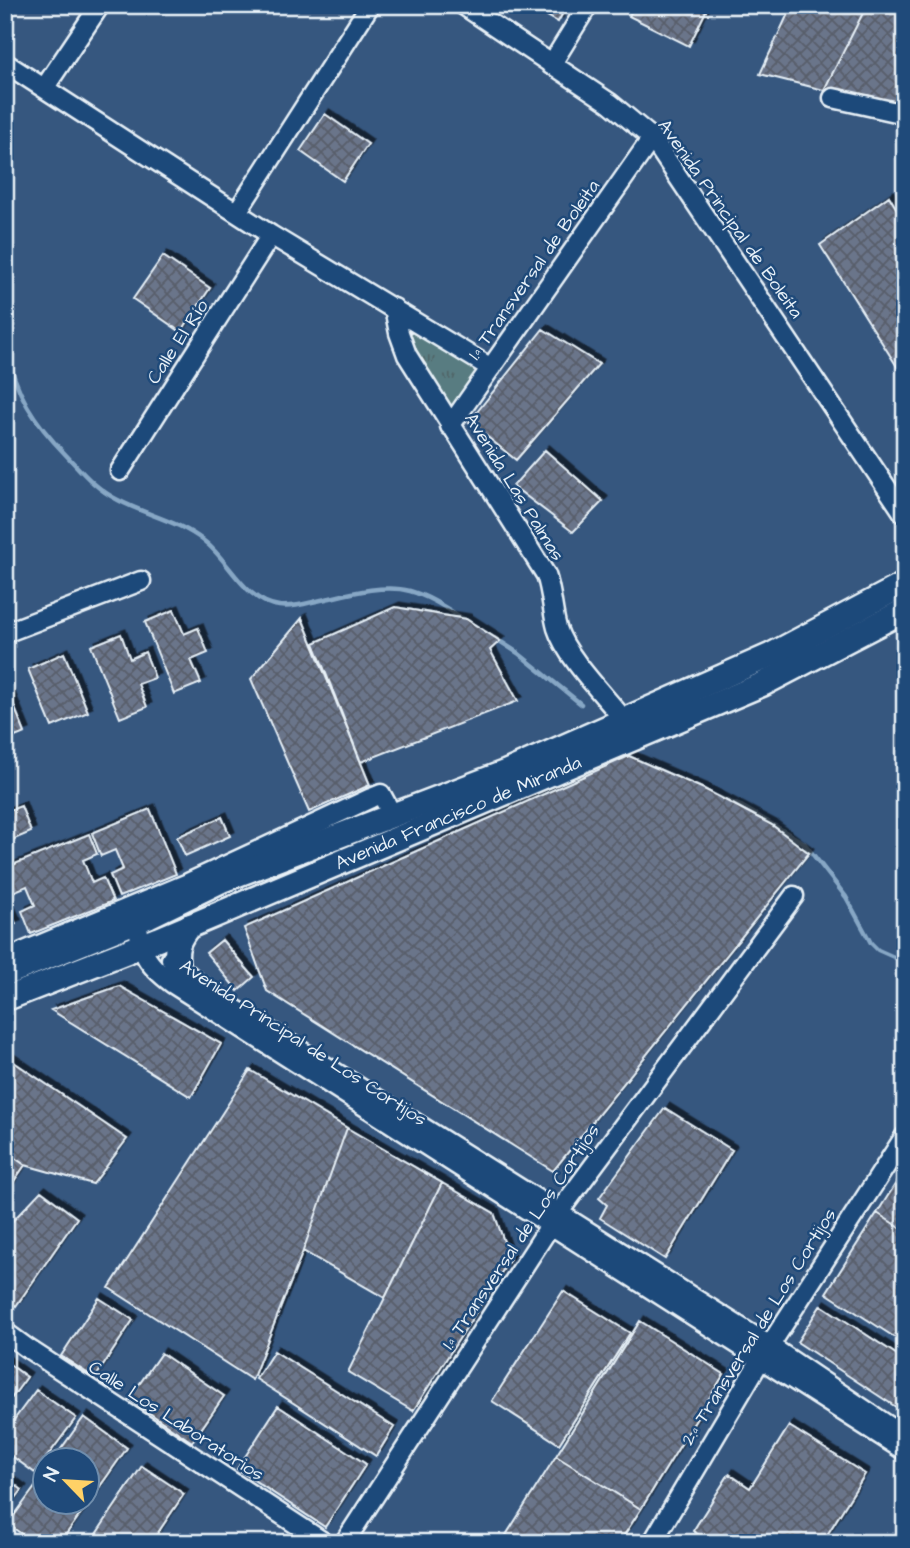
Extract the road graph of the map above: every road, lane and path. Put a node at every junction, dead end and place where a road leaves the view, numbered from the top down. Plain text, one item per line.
1 (100, 5) edge
2 (370, 5) edge
3 (463, 5) edge
4 (588, 5) edge
5 (5, 63) edge
6 (551, 65) junction
7 (45, 87) junction
8 (833, 98) dead end
9 (905, 114) edge
10 (652, 138) junction
11 (237, 212) junction
12 (271, 235) junction
13 (394, 308) junction
14 (491, 368) junction
15 (450, 426) junction
16 (120, 471) dead end
17 (905, 515) edge
18 (141, 581) dead end
19 (905, 584) edge
20 (905, 610) edge
21 (5, 633) edge
22 (624, 720) junction
23 (185, 892) junction
24 (794, 896) dead end
25 (98, 920) junction
26 (137, 920) junction
27 (189, 926) junction
28 (150, 943) junction
29 (11, 964) edge
30 (178, 967) junction
31 (5, 999) edge
32 (905, 1136) edge
33 (554, 1219) junction
34 (5, 1332) edge
35 (765, 1353) junction
36 (905, 1437) edge
37 (905, 1451) edge
38 (325, 1543) edge
39 (344, 1543) edge
40 (652, 1543) edge

1 - 7 street
2 - 11 street
3 - 6 street, Avenida Principal de Boleíta
4 - 6 street
5 - 7 street
6 - 10 street, Avenida Principal de Boleíta
7 - 11 street
8 - 9 street
10 - 14 street, 1.ª Transversal de Boleíta
10 - 17 street, Avenida Principal de Boleíta
11 - 12 street
12 - 13 street
12 - 16 street, Calle El Río
13 - 14 street
13 - 15 street, Avenida Las Palmas
14 - 15 street, 1.ª Transversal de Boleíta
15 - 22 street, Avenida Las Palmas
18 - 21 street
19 - 22 main road, Avenida Francisco de Miranda
20 - 27 main road, Avenida Francisco de Miranda
22 - 23 main road, Avenida Francisco de Miranda
23 - 25 street, Avenida Francisco de Miranda
23 - 26 main road, Avenida Francisco de Miranda
24 - 33 street, 1.ª Transversal de Los Cortijos
25 - 26 street
25 - 29 street, Avenida Francisco de Miranda
26 - 28 street, Avenida Principal de Los Cortijos
26 - 29 main road, Avenida Francisco de Miranda
27 - 28 main road, Avenida Francisco de Miranda
27 - 30 main road
28 - 30 street, Avenida Principal de Los Cortijos
28 - 31 main road, Avenida Francisco de Miranda
28 - 33 street, Avenida Principal de Los Cortijos
30 - 33 street, Avenida Principal de Los Cortijos
32 - 35 street, 2.ª Transversal de Los Cortijos
33 - 35 street, Avenida Principal de Los Cortijos
33 - 39 street, 1.ª Transversal de Los Cortijos
34 - 38 street, Calle Los Laboratorios
35 - 36 street, Avenida Principal de Los Cortijos
35 - 37 street, Avenida Principal de Los Cortijos
35 - 40 street, 2.ª Transversal de Los Cortijos

